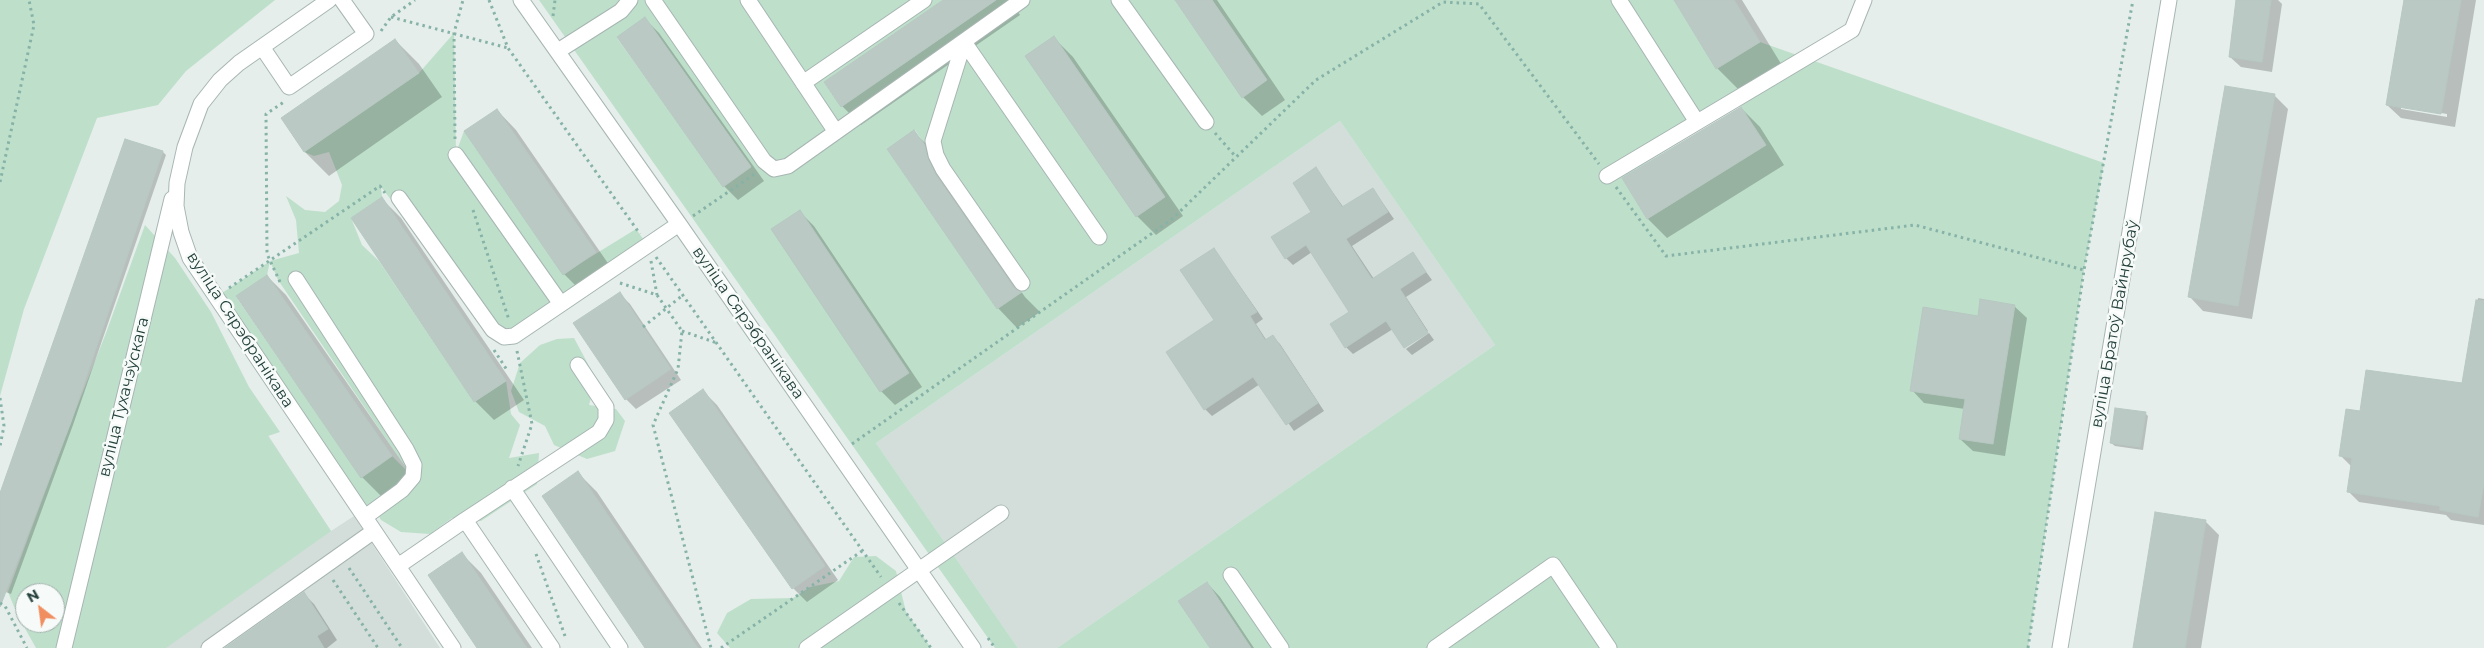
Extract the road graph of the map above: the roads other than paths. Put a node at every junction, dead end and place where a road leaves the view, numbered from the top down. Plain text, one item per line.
1 (329, 0) edge
2 (342, 0) edge
3 (521, 0) edge
4 (630, 0) edge
5 (653, 0) edge
6 (748, 0) edge
7 (924, 0) edge
8 (1022, 0) edge
9 (1119, 0) edge
10 (1619, 0) edge
11 (1864, 0) edge
12 (2169, 0) edge
13 (964, 42) junction
14 (262, 47) junction
15 (558, 52) junction
16 (803, 83) junction
17 (1206, 122) road end
18 (1697, 122) junction
19 (836, 132) junction
20 (185, 147) junction
21 (456, 155) road end
22 (1607, 176) road end
23 (393, 196) road end
24 (679, 224) junction
25 (1099, 237) dead end
26 (290, 283) road end
27 (1022, 283) dead end
28 (561, 304) junction
29 (578, 365) dead end
30 (512, 488) junction
31 (1001, 513) dead end
32 (365, 517) junction
33 (465, 520) junction
34 (374, 531) junction
35 (398, 566) junction
36 (920, 570) junction
37 (1231, 575) dead end
38 (64, 648) edge
39 (209, 648) edge
40 (453, 648) edge
41 (552, 648) edge
42 (620, 648) edge
43 (807, 648) edge
44 (973, 648) edge
45 (1281, 648) edge
46 (1435, 648) edge
47 (1609, 648) edge
48 (2060, 648) edge

1 - 14 street, вуліца Сярэбранікава
2 - 14 street
3 - 15 street, вуліца Сярэбранікава
4 - 15 street
5 - 19 street
6 - 16 street
7 - 16 street
8 - 13 street
9 - 17 street
10 - 18 street
11 - 18 street
12 - 48 street, вуліца Братоў Вайнрубаў
13 - 19 street
13 - 25 street
13 - 27 street
14 - 20 street, вуліца Сярэбранікава
15 - 24 street, вуліца Сярэбранікава
16 - 19 street
18 - 22 street
20 - 32 street, вуліца Сярэбранікава
20 - 38 street, вуліца Тухачэўскага
21 - 28 street
23 - 28 street
24 - 28 street
24 - 36 street, вуліца Сярэбранікава
26 - 32 street
29 - 30 street
30 - 33 street
30 - 42 street
31 - 36 street
32 - 34 street, вуліца Сярэбранікава
33 - 35 street
33 - 41 street
34 - 35 street, вуліца Сярэбранікава
34 - 39 street
35 - 40 street, вуліца Сярэбранікава
36 - 43 street
36 - 44 street, вуліца Сярэбранікава
37 - 45 street
46 - 47 street

